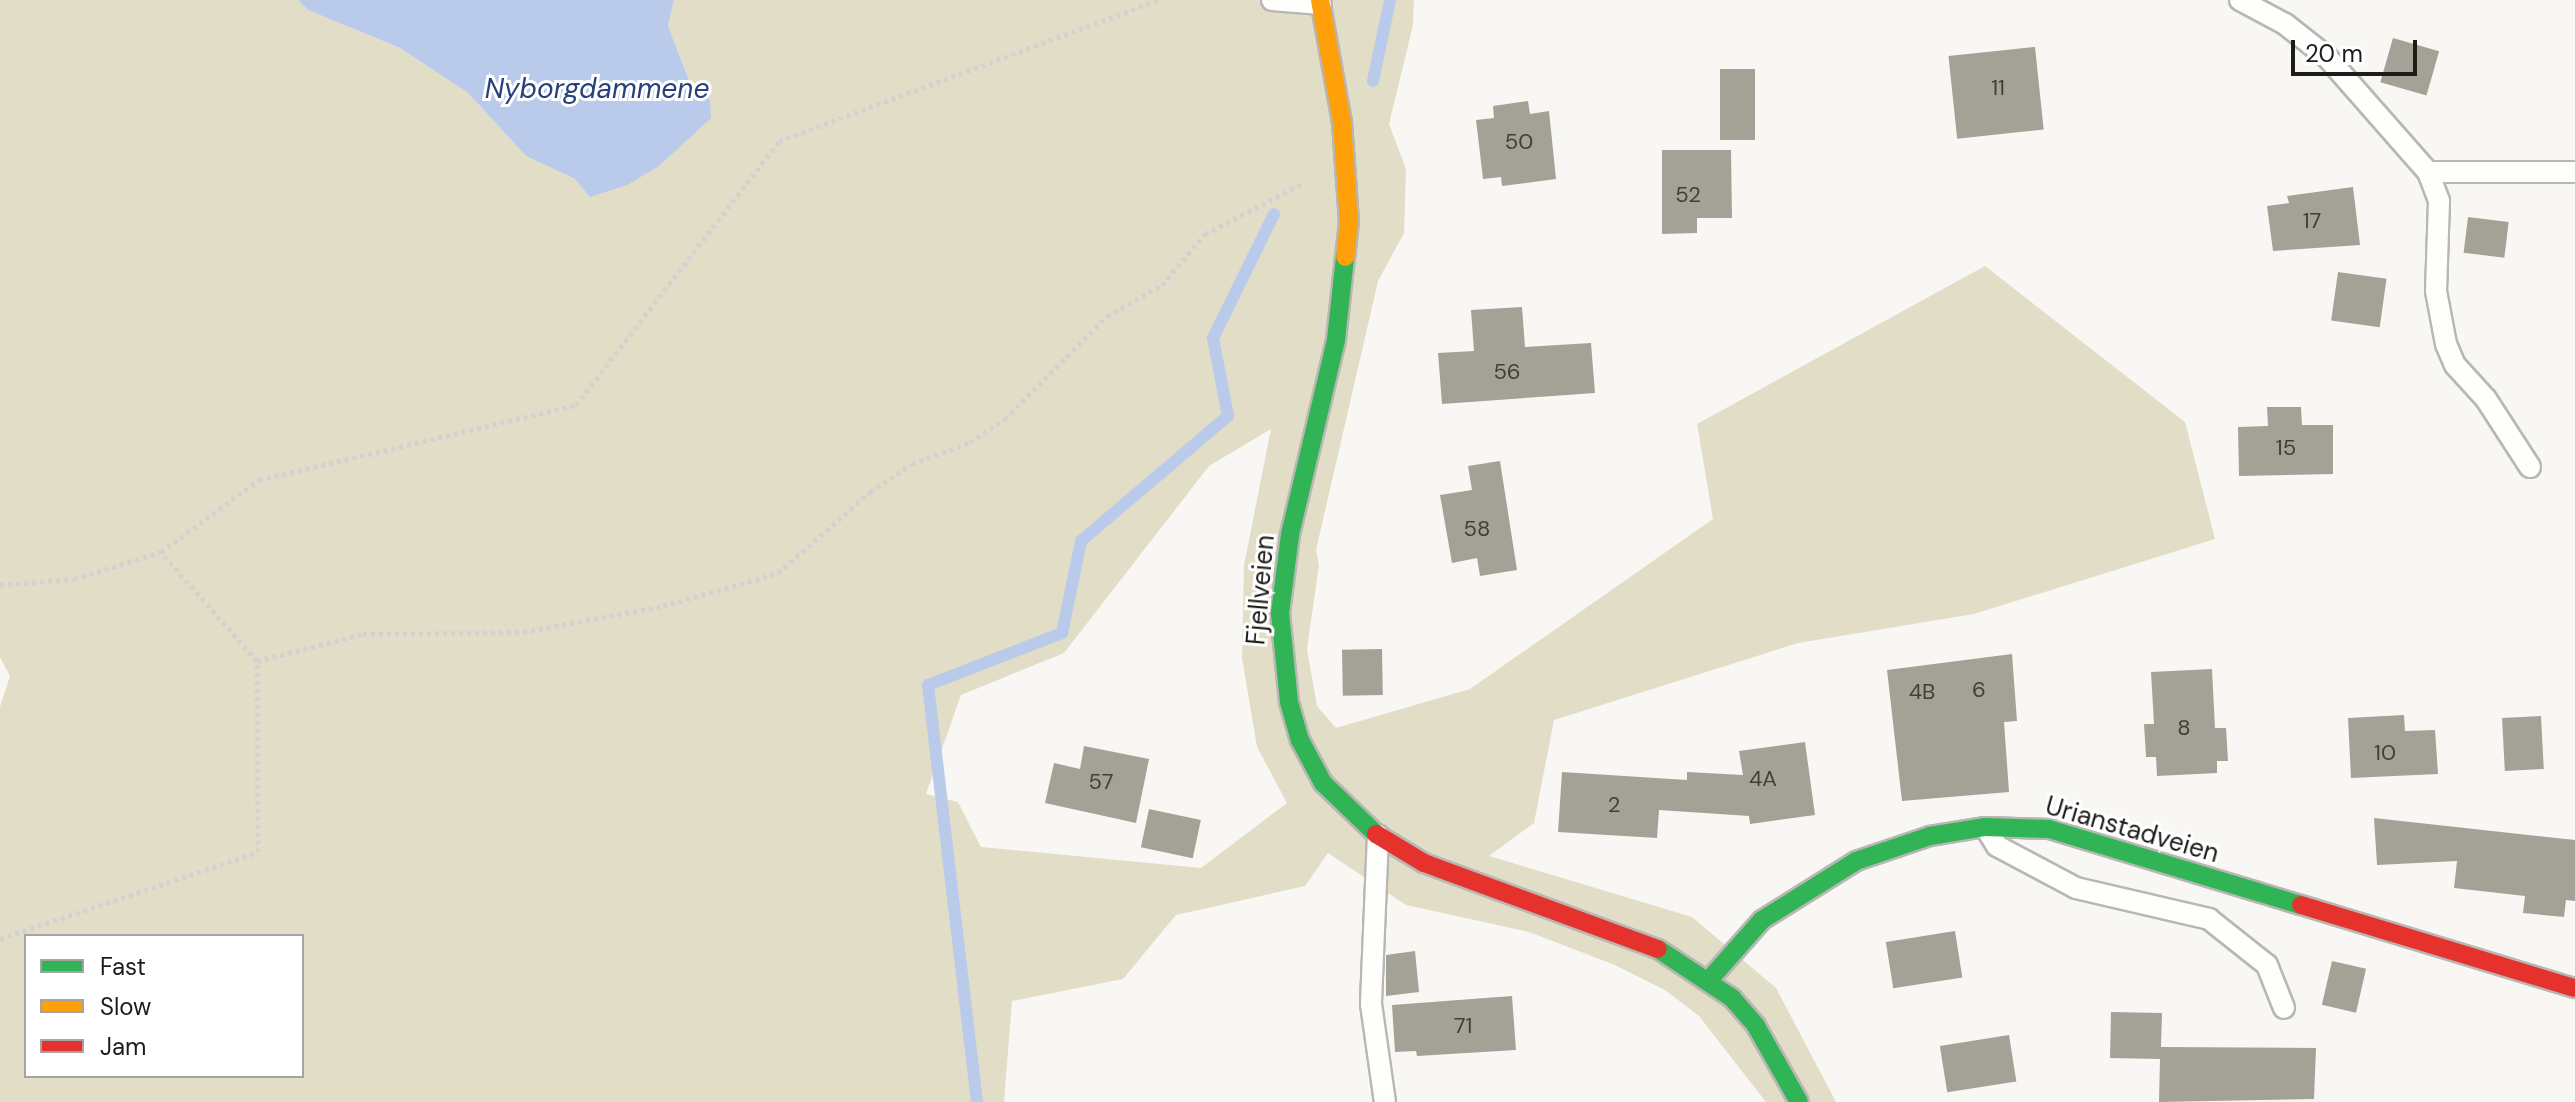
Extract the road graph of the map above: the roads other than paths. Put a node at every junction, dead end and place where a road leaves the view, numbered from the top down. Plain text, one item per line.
1 (1272, 0) edge
2 (2240, 0) edge
3 (1320, 2) edge
4 (2428, 172) junction
5 (2575, 172) edge
6 (2530, 467) dead end
7 (1985, 827) junction
8 (1378, 835) junction
9 (1709, 980) junction
10 (2575, 988) edge
11 (2284, 1008) dead end
12 (1385, 1102) edge
13 (1799, 1102) edge

1 - 3 lane
2 - 4 lane
3 - 8 main road, Fjellveien
4 - 5 lane
4 - 6 lane
7 - 9 main road, Urianstadveien
7 - 10 main road, Urianstadveien
7 - 11 lane
8 - 9 main road, Fjellveien
8 - 12 lane
9 - 13 main road, Fjellveien

